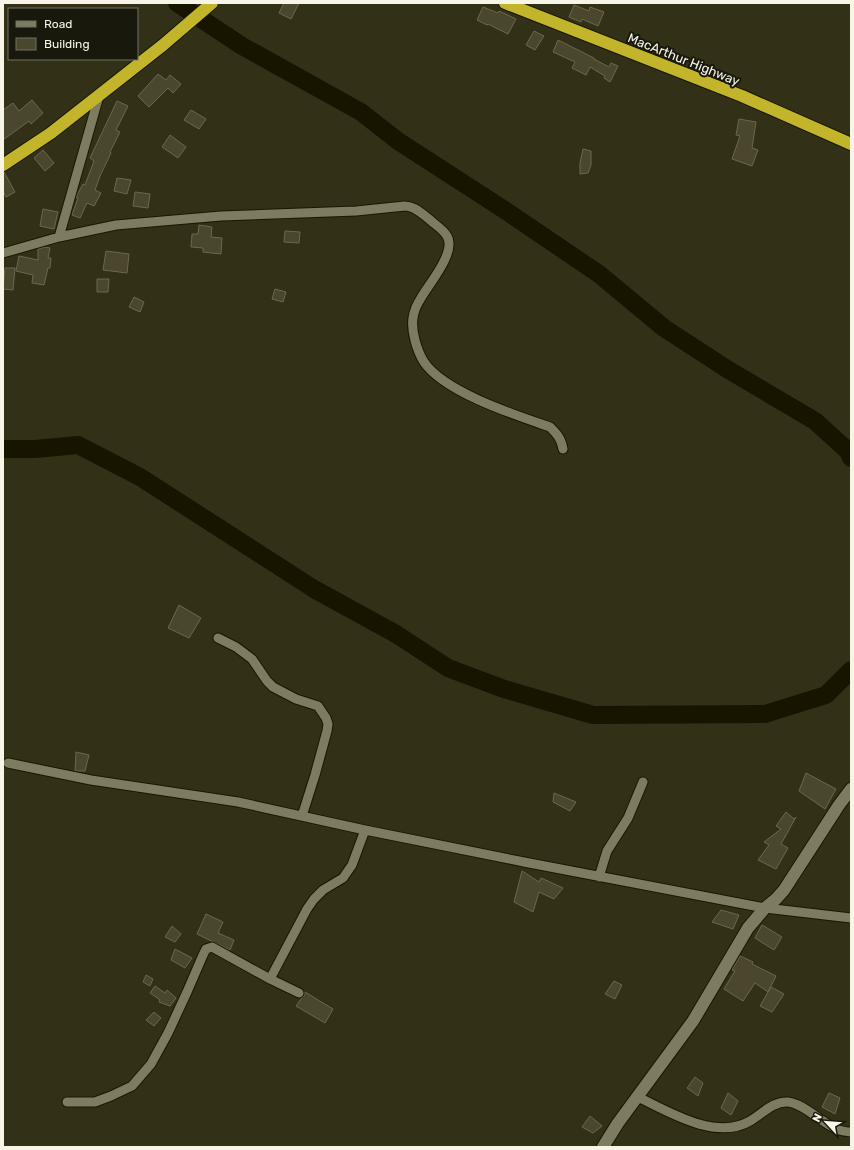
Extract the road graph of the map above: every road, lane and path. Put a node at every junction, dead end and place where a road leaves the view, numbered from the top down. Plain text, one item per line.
1 (212, 3) edge
2 (505, 3) edge
3 (99, 96) junction
4 (851, 144) edge
5 (3, 165) edge
6 (59, 237) junction
7 (3, 254) edge
8 (563, 448) dead end
9 (218, 638) dead end
10 (8, 763) dead end
11 (643, 782) dead end
12 (851, 789) edge
13 (302, 816) junction
14 (365, 830) junction
15 (599, 877) junction
16 (765, 908) junction
17 (851, 918) edge
18 (270, 979) junction
19 (299, 993) dead end
20 (638, 1097) junction
21 (67, 1102) dead end
22 (851, 1132) edge
23 (603, 1147) edge

1 - 3 highway
2 - 4 highway, MacArthur Highway
3 - 5 highway
3 - 6 street
6 - 7 street
6 - 8 street
9 - 13 street
10 - 13 street
11 - 15 street
12 - 16 street
13 - 14 street
14 - 15 street
14 - 18 street
15 - 16 street
16 - 17 street
16 - 20 street
18 - 19 street
18 - 21 street
20 - 22 street
20 - 23 street

